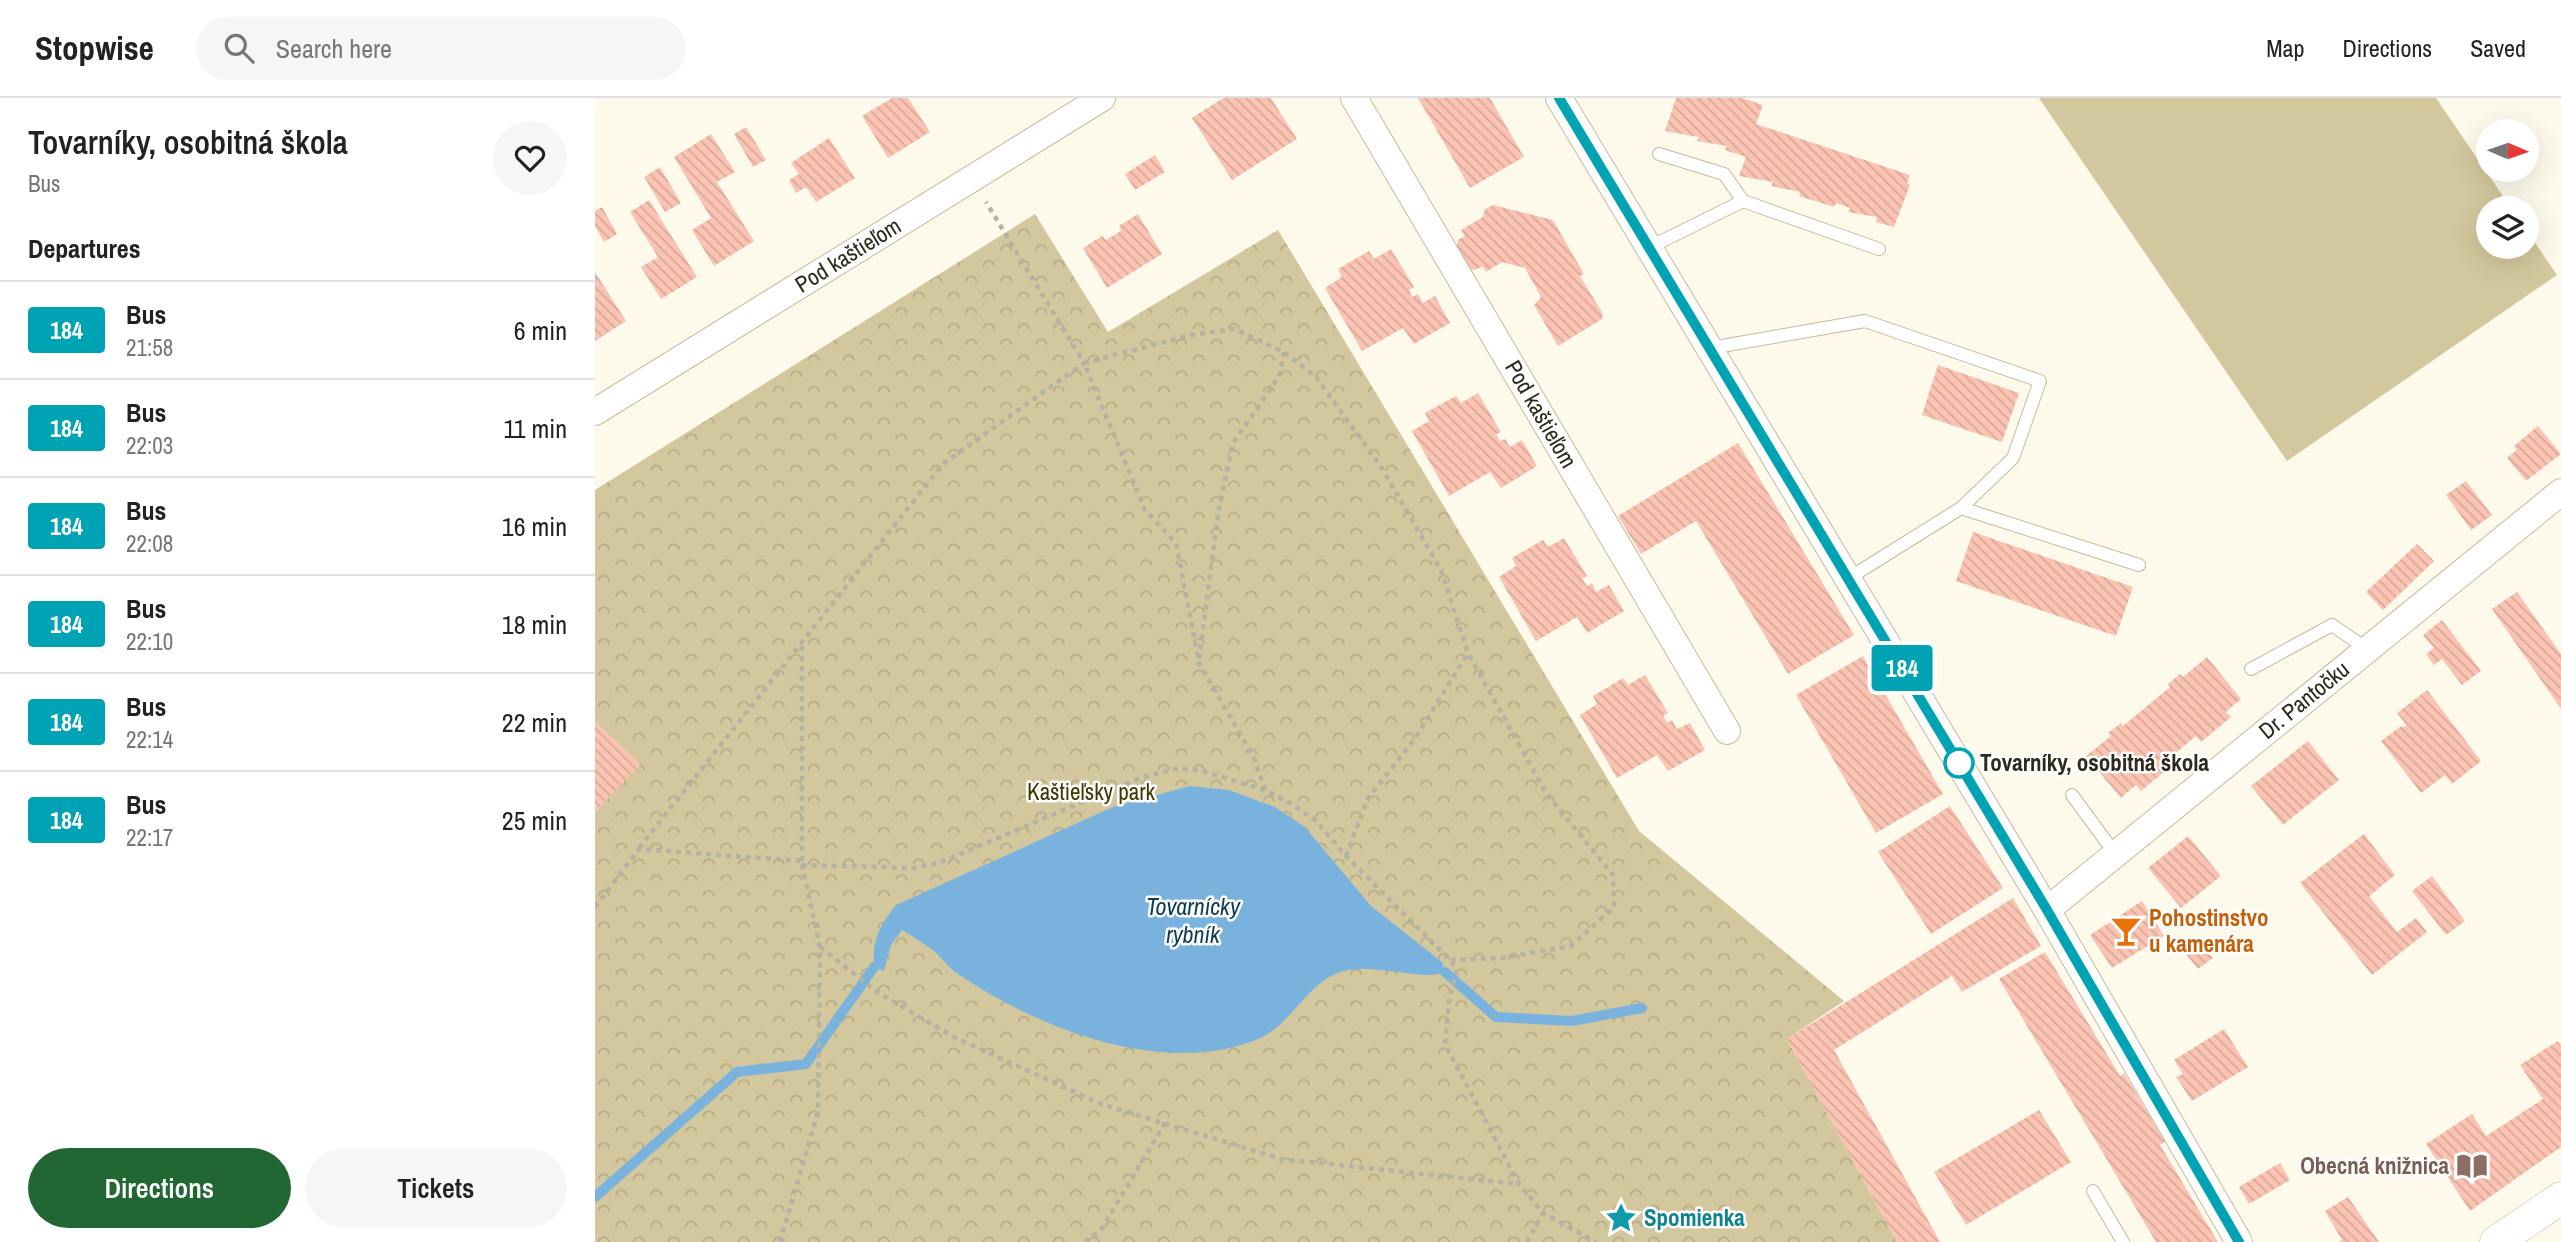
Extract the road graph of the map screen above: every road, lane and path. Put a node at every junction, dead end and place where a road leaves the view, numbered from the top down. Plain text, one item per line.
1 (1102, 98) edge
2 (1354, 98) edge
3 (1559, 98) edge
4 (1659, 154) dead end
5 (972, 178) junction
6 (1743, 201) junction
7 (1650, 247) junction
8 (1879, 248) dead end
9 (1710, 348) junction
10 (1284, 352) junction
11 (1084, 363) junction
12 (595, 412) edge
13 (2561, 492) edge
14 (1961, 508) junction
15 (2139, 565) dead end
16 (1849, 578) junction
17 (803, 642) junction
18 (2367, 649) junction
19 (1468, 653) junction
20 (1199, 663) junction
21 (2251, 669) dead end
22 (1727, 731) dead end
23 (1265, 790) junction
24 (2071, 795) dead end
25 (639, 849) junction
26 (2116, 855) junction
27 (1346, 856) junction
28 (802, 863) junction
29 (595, 907) edge
30 (2047, 910) junction
31 (820, 947) junction
32 (1450, 960) junction
33 (1165, 1123) junction
34 (1520, 1184) junction
35 (2093, 1191) dead end
36 (2561, 1198) edge
37 (1543, 1213) junction
38 (779, 1242) edge
39 (1085, 1242) edge
40 (1527, 1242) edge
41 (1596, 1242) edge
42 (2123, 1242) edge
43 (2239, 1242) edge
44 (2496, 1242) edge

1 - 5 street, Pod kaštieľom
2 - 22 street, Pod kaštieľom
3 - 7 street
4 - 6 lane
5 - 11 path
5 - 12 street, Pod kaštieľom
6 - 7 lane
6 - 8 lane
7 - 9 street
9 - 14 lane
9 - 16 street
10 - 11 path
10 - 19 path
10 - 20 path
11 - 17 path
11 - 20 path
13 - 18 street, Dr. Pantočku
14 - 15 lane
14 - 16 lane
16 - 30 street
17 - 25 path
17 - 28 path
18 - 21 lane
18 - 26 street, Dr. Pantočku
19 - 27 path
19 - 32 path
20 - 23 path
23 - 27 path
23 - 28 path
24 - 26 lane
25 - 28 path
25 - 29 path
26 - 30 street, Dr. Pantočku
27 - 32 path
28 - 31 path
30 - 43 street
31 - 33 path
31 - 38 path
32 - 34 path
33 - 34 path
33 - 39 path
34 - 37 path
35 - 42 lane
36 - 44 street
37 - 40 path
37 - 41 path

